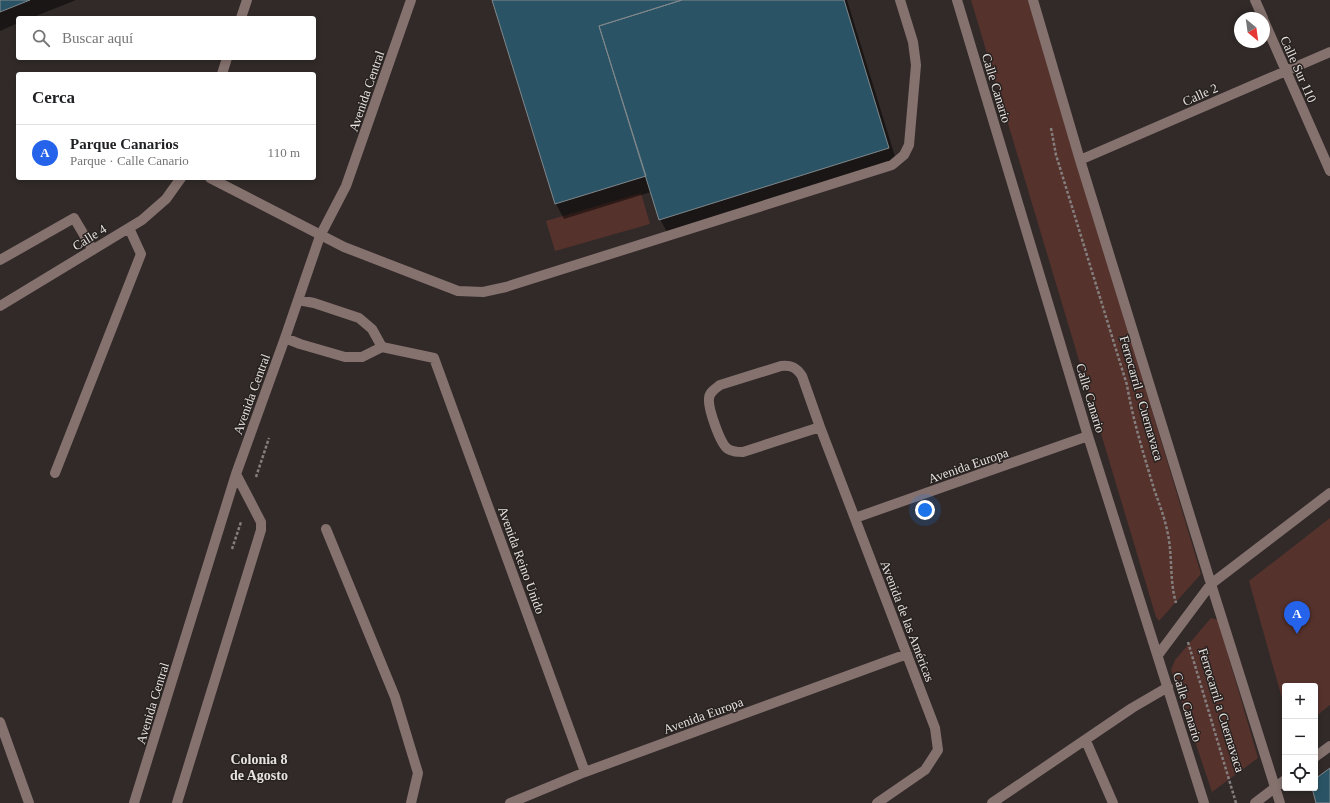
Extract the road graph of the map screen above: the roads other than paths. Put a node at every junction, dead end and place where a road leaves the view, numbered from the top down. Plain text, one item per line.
1 (247, 0) edge
2 (411, 0) edge
3 (900, 0) edge
4 (957, 0) edge
5 (1033, 0) edge
6 (1255, 0) edge
7 (1260, 12) edge
8 (242, 16) edge
9 (1270, 35) edge
10 (1330, 52) edge
11 (226, 60) edge
12 (1285, 71) junction
13 (223, 72) edge
14 (1080, 160) junction
15 (1330, 171) edge
16 (180, 180) edge
17 (214, 180) edge
18 (129, 228) junction
19 (320, 236) junction
20 (93, 250) junction
21 (0, 260) edge
22 (298, 300) junction
23 (0, 306) edge
24 (285, 338) junction
25 (382, 347) junction
26 (820, 427) junction
27 (1088, 436) junction
28 (55, 473) dead end
29 (236, 474) junction
30 (1330, 493) edge
31 (855, 518) junction
32 (326, 529) dead end
33 (1211, 584) junction
34 (907, 654) junction
35 (1158, 655) junction
36 (1168, 687) junction
37 (0, 722) edge
38 (1086, 740) junction
39 (1330, 746) edge
40 (1318, 755) edge
41 (586, 772) junction
42 (1282, 782) edge
43 (1276, 787) junction
44 (29, 803) edge
45 (134, 803) edge
46 (177, 803) edge
47 (411, 803) edge
48 (510, 803) edge
49 (877, 803) edge
50 (992, 803) edge
51 (1113, 803) edge
52 (1204, 803) edge
53 (1256, 803) edge
54 (1280, 803) edge

1 - 8 street
2 - 19 street, Avenida Central
3 - 19 street
4 - 27 street, Calle Canario
5 - 14 street
6 - 7 street
9 - 12 street, Calle Sur 110
10 - 12 street, Calle 2
11 - 13 street
12 - 14 street, Calle 2
12 - 15 street, Calle Sur 110
14 - 33 street
16 - 18 street, Calle 4
17 - 19 street
18 - 20 street, Calle 4
18 - 28 street
19 - 22 street, Avenida Central
20 - 21 street
20 - 23 street, Calle 4
22 - 24 street, Avenida Central
22 - 25 street
24 - 25 street
24 - 29 street, Avenida Central
25 - 41 street, Avenida Reino Unido
26 - 26 street, Avenida de las Américas
26 - 31 street, Avenida de las Américas
27 - 31 street, Avenida Europa
27 - 35 street, Calle Canario
29 - 45 street, Avenida Central
29 - 46 street
30 - 33 street
31 - 34 street, Avenida de las Américas
32 - 47 street
33 - 35 street
33 - 43 street
34 - 41 street, Avenida Europa
34 - 49 street, Avenida de las Américas
35 - 36 street, Calle Canario
36 - 38 street
36 - 52 street, Calle Canario
37 - 44 street
38 - 50 street
38 - 51 street
39 - 40 street
41 - 48 street, Avenida Europa
42 - 43 street
43 - 53 street
43 - 54 street

